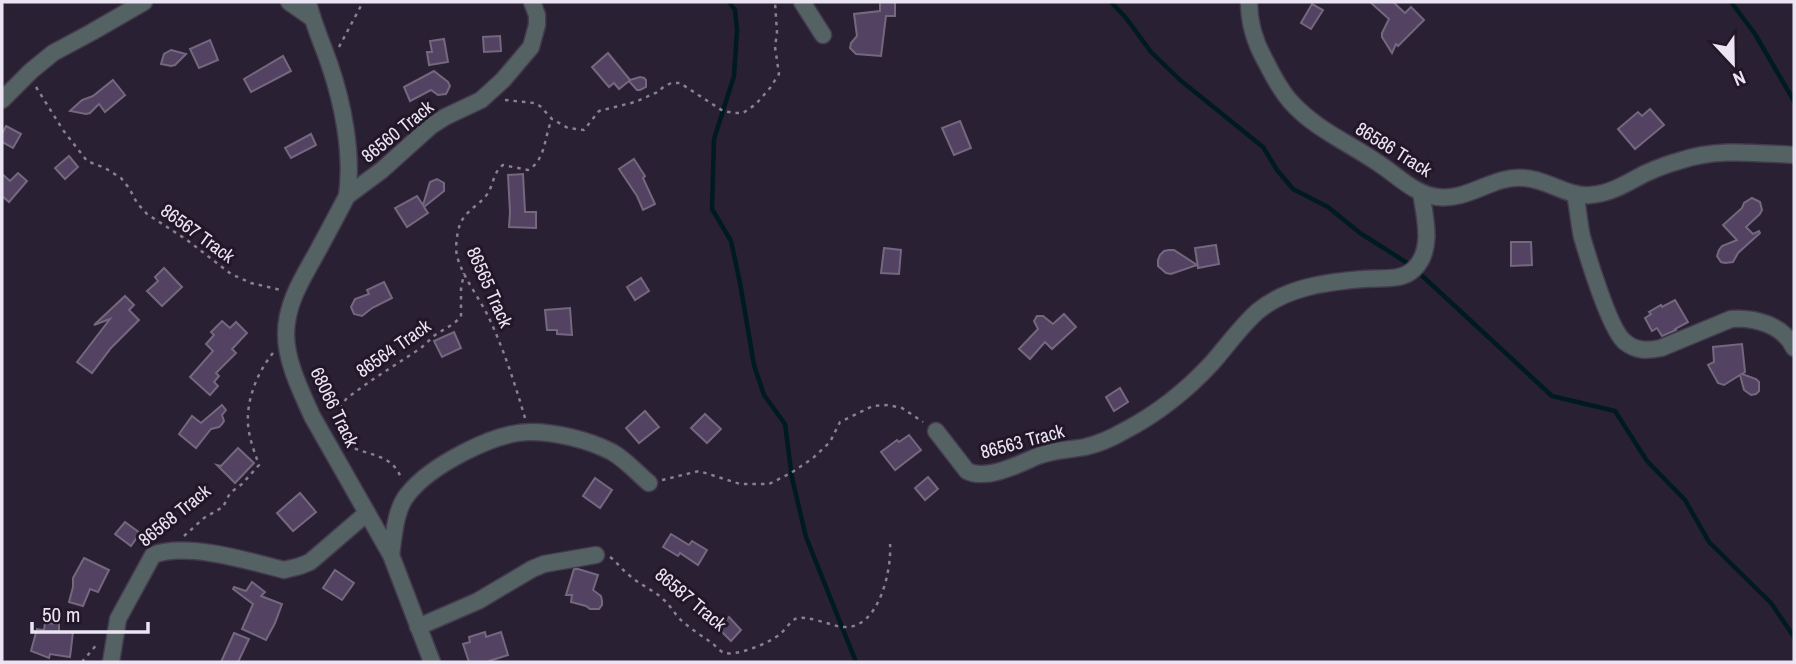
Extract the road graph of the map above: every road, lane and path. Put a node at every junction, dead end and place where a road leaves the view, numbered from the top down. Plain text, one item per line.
1 (144, 2) edge
2 (289, 2) edge
3 (308, 2) edge
4 (363, 2) edge
5 (532, 2) edge
6 (775, 2) edge
7 (802, 2) edge
8 (1249, 2) edge
9 (312, 18) junction
10 (822, 35) dead end
11 (330, 66) junction
12 (31, 71) junction
13 (2, 100) edge
14 (481, 100) junction
15 (552, 119) junction
16 (1794, 155) edge
17 (1421, 193) junction
18 (1575, 194) junction
19 (347, 196) junction
20 (464, 272) junction
21 (295, 294) junction
22 (286, 336) junction
23 (1794, 348) edge
24 (936, 431) joint
25 (529, 432) junction
26 (338, 433) dead end
27 (343, 439) dead end
28 (649, 483) joint
29 (408, 494) junction
30 (367, 513) junction
31 (890, 543) dead end
32 (165, 551) junction
33 (391, 555) junction
34 (596, 555) joint
35 (418, 627) junction
36 (111, 662) edge
37 (432, 662) edge

1 - 12 street
2 - 9 street
3 - 9 street, 68066 Track
4 - 11 path
5 - 14 street, 86560 Track
6 - 15 path
7 - 10 street
8 - 17 street, 86586 Track
9 - 11 street, 68066 Track
11 - 19 street, 68066 Track
12 - 13 street
12 - 21 path, 86567 Track
14 - 15 path
14 - 19 street, 86560 Track
15 - 20 path, 86565 Track
16 - 18 street, 86586 Track
17 - 18 street, 86586 Track
17 - 24 street, 86563 Track
18 - 23 street
19 - 21 street, 68066 Track
20 - 25 path, 86565 Track
20 - 26 path, 86564 Track
21 - 22 street, 68066 Track
22 - 30 street, 68066 Track
22 - 32 path, 86568 Track
24 - 28 path
25 - 28 street
25 - 29 street
27 - 29 path
29 - 33 street
30 - 32 street
30 - 33 street, 68066 Track
31 - 34 path, 86587 Track
32 - 36 street, 86568 Track
33 - 35 street, 68066 Track
34 - 35 street
35 - 37 street, 68066 Track

